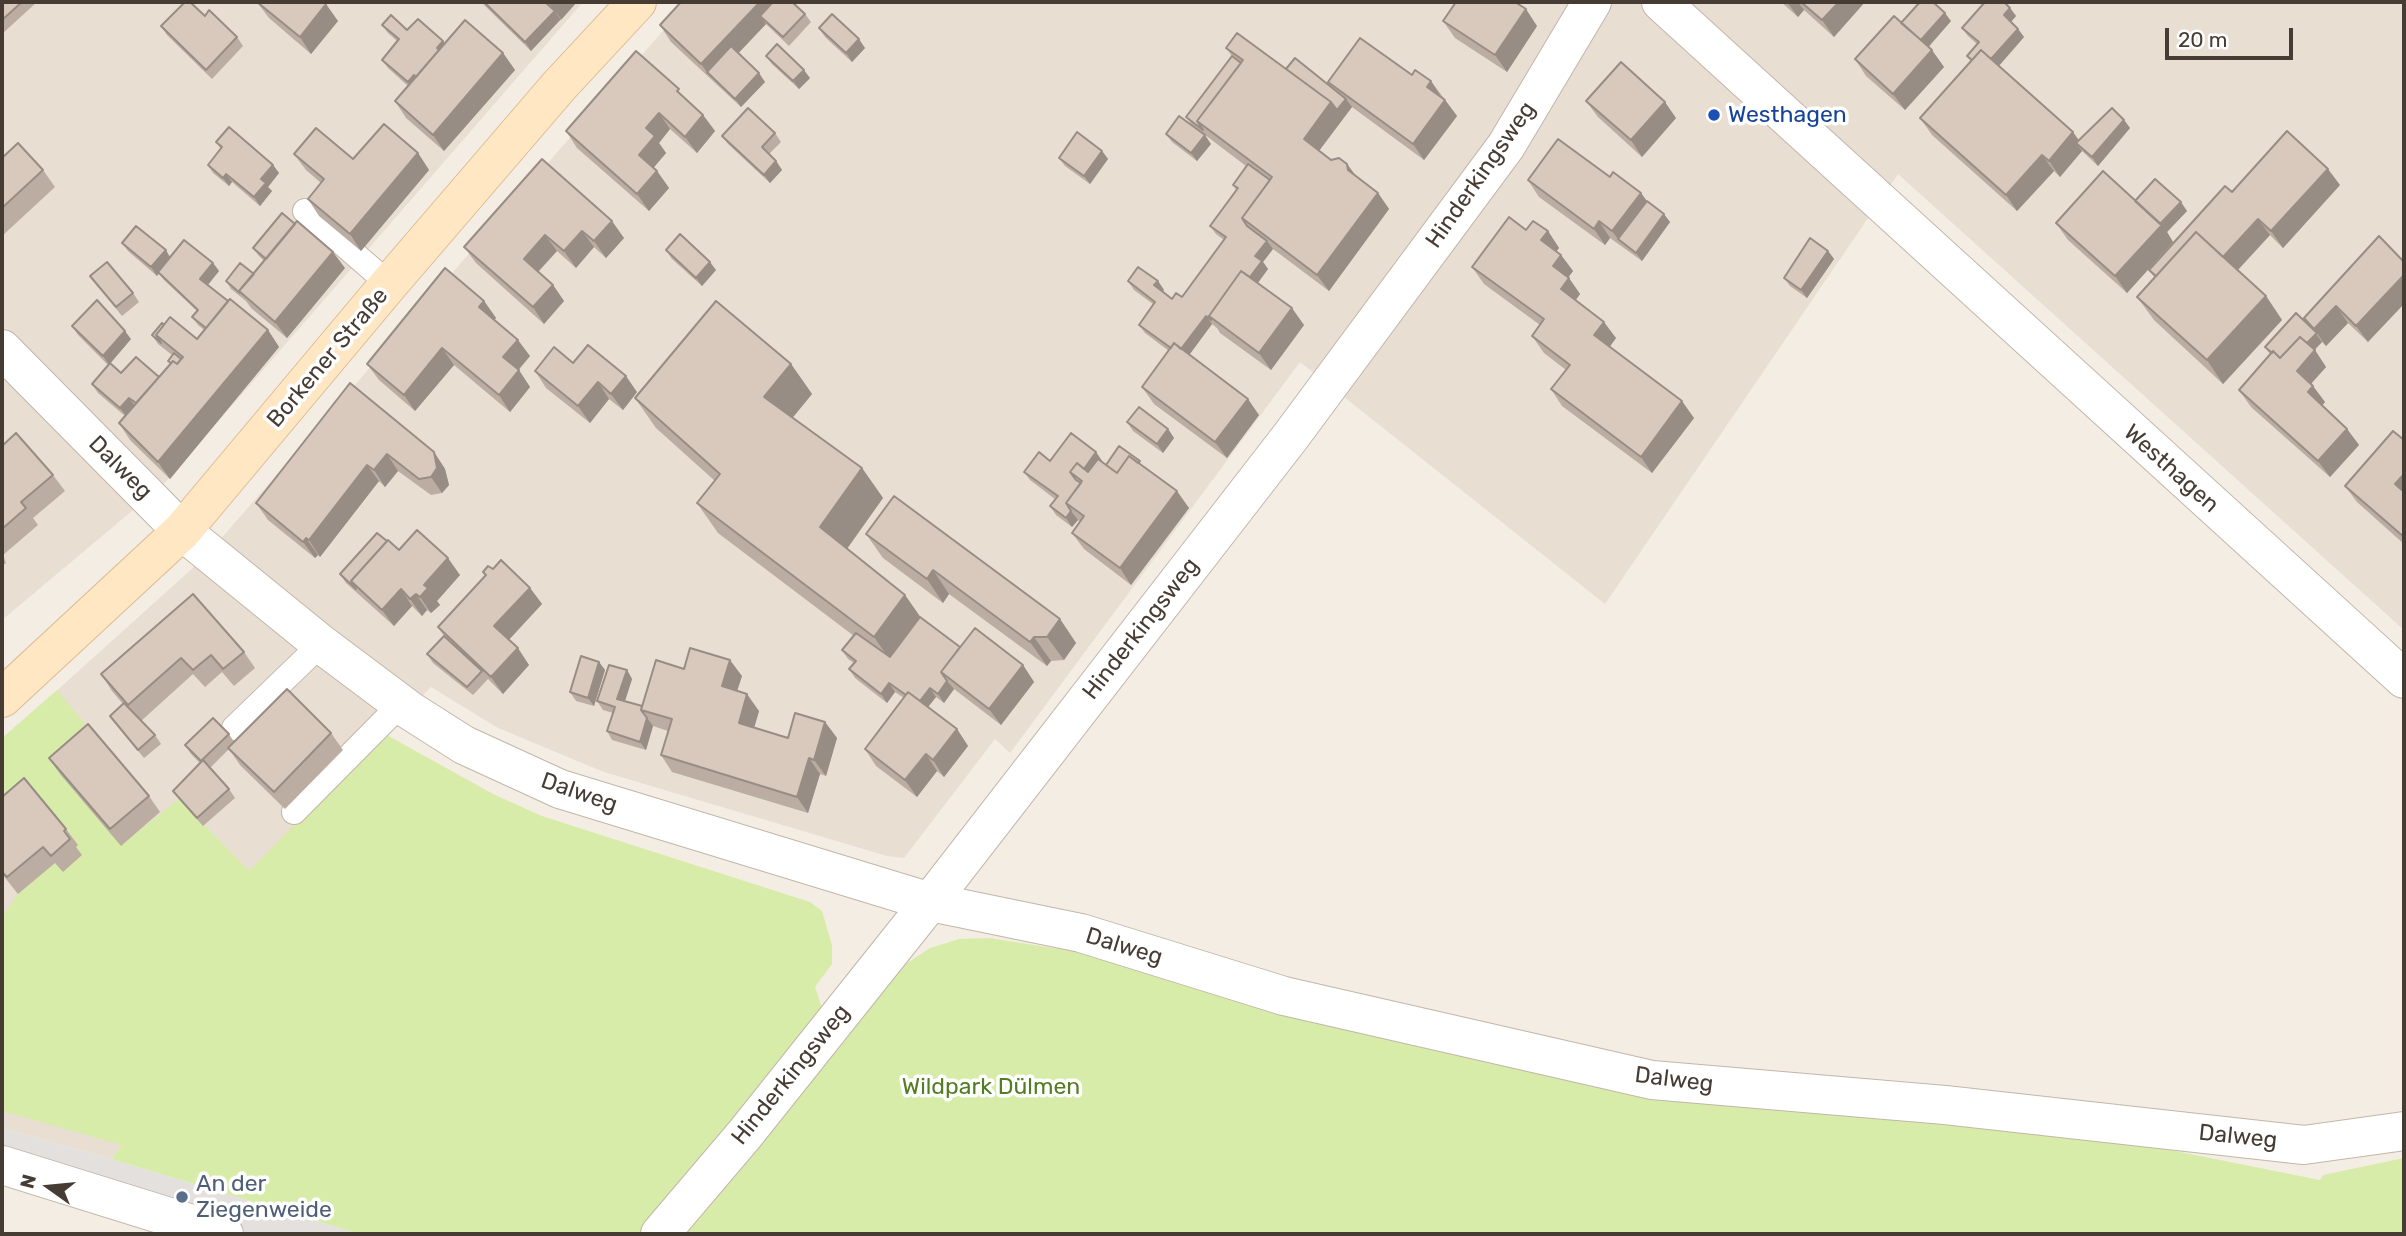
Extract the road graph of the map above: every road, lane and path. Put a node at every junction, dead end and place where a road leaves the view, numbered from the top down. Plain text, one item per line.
1 (638, 2) edge
2 (1592, 2) edge
3 (1661, 2) edge
4 (304, 211) dead end
5 (389, 284) junction
6 (2, 349) edge
7 (182, 531) junction
8 (321, 644) junction
9 (2404, 679) edge
10 (2, 698) edge
11 (401, 704) junction
12 (233, 728) dead end
13 (294, 812) dead end
14 (930, 902) junction
15 (2404, 1131) edge
16 (2, 1165) edge
17 (225, 1234) edge
18 (660, 1234) edge

1 - 5 street, Borkener Straße
2 - 14 street, Hinderkingsweg
3 - 9 street, Westhagen
4 - 5 lane
5 - 7 street, Borkener Straße
6 - 7 street, Dalweg
7 - 8 street, Dalweg
7 - 10 street, Borkener Straße
8 - 11 street, Dalweg
8 - 12 lane
11 - 13 lane
11 - 14 street, Dalweg
14 - 15 street, Dalweg
14 - 18 street, Hinderkingsweg
16 - 17 street

